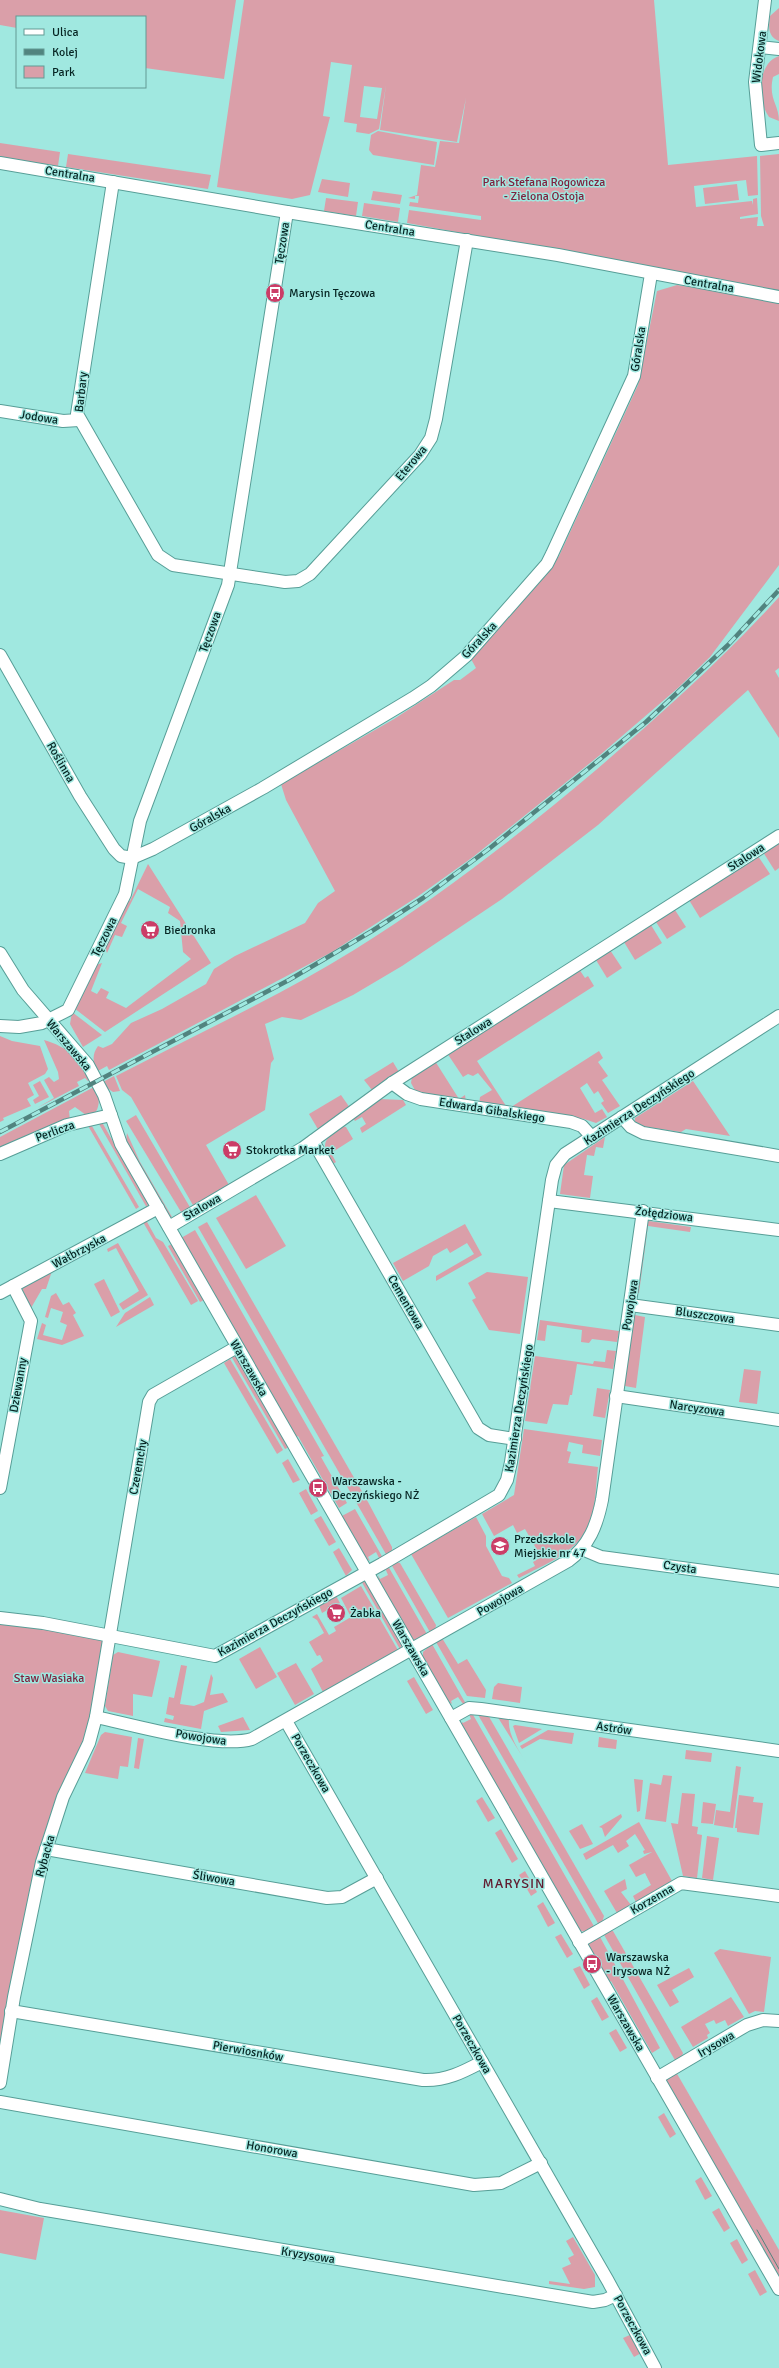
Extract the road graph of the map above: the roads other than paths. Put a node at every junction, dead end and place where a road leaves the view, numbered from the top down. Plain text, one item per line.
1 (765, 0) edge
2 (760, 47) junction
3 (779, 49) edge
4 (779, 143) edge
5 (0, 163) edge
6 (113, 182) junction
7 (287, 212) junction
8 (467, 240) junction
9 (651, 274) junction
10 (779, 297) edge
11 (0, 411) edge
12 (79, 420) junction
13 (230, 574) junction
14 (0, 655) edge
15 (779, 836) edge
16 (132, 858) junction
17 (0, 953) edge
18 (779, 1016) edge
19 (48, 1021) junction
20 (0, 1026) edge
21 (392, 1083) junction
22 (111, 1115) junction
23 (622, 1117) junction
24 (592, 1137) junction
25 (313, 1141) junction
26 (0, 1154) edge
27 (779, 1156) edge
28 (548, 1201) junction
29 (158, 1208) junction
30 (643, 1211) junction
31 (168, 1227) junction
32 (779, 1230) edge
33 (13, 1286) junction
34 (0, 1293) edge
35 (630, 1305) junction
36 (779, 1325) edge
37 (237, 1347) junction
38 (616, 1396) junction
39 (779, 1420) edge
40 (515, 1439) junction
41 (0, 1488) edge
42 (582, 1548) junction
43 (367, 1572) junction
44 (779, 1581) edge
45 (0, 1618) edge
46 (110, 1636) junction
47 (412, 1650) junction
48 (96, 1717) junction
49 (451, 1718) junction
50 (286, 1721) junction
51 (779, 1751) edge
52 (46, 1849) junction
53 (377, 1878) junction
54 (779, 1896) edge
55 (580, 1942) junction
56 (11, 2011) junction
57 (779, 2021) edge
58 (482, 2062) junction
59 (657, 2078) junction
60 (0, 2083) edge
61 (0, 2102) edge
62 (540, 2163) junction
63 (0, 2199) edge
64 (779, 2289) edge
65 (616, 2295) junction
66 (655, 2368) edge

1 - 2 street, Widokowa
2 - 3 street
2 - 4 street, Widokowa
5 - 6 street, Centralna
6 - 7 street, Centralna
6 - 12 street, Barbary
7 - 8 street, Centralna
7 - 13 street, Tęczowa
8 - 9 street, Centralna
8 - 13 street, Eterowa
9 - 10 street, Centralna
9 - 16 street, Góralska
11 - 12 street, Jodowa
12 - 13 street, Barbary
13 - 16 street, Tęczowa
14 - 16 street, Roślinna
15 - 21 street, Stalowa
16 - 19 street, Tęczowa
17 - 19 street, Warszawska
18 - 23 street, Kazimierza Deczyńskiego
19 - 20 street, Tęczowa
19 - 22 street, Warszawska
21 - 24 street, Edwarda Gibalskiego
21 - 25 street, Stalowa
22 - 26 street, Perlicza
22 - 29 street, Warszawska
23 - 24 street, Kazimierza Deczyńskiego
23 - 27 street
24 - 28 street, Kazimierza Deczyńskiego
25 - 31 street, Stalowa
25 - 40 street, Cementowa
28 - 30 street, Żołędziowa
28 - 40 street, Kazimierza Deczyńskiego
29 - 31 street, Warszawska
29 - 33 street, Wałbrzyska
30 - 32 street, Żołędziowa
30 - 35 street, Powojowa
31 - 37 street, Warszawska
33 - 34 street, Wałbrzyska
33 - 41 street, Dziewanny
35 - 36 street, Bluszczowa
35 - 38 street, Powojowa
37 - 43 street, Warszawska
37 - 46 street, Czeremchy
38 - 39 street, Narcyzowa
38 - 42 street, Powojowa
40 - 43 street, Kazimierza Deczyńskiego
42 - 44 street, Czysta
42 - 47 street, Powojowa
43 - 46 street, Kazimierza Deczyńskiego
43 - 47 street, Warszawska
45 - 46 street, Kazimierza Deczyńskiego
46 - 48 street, Rybacka
47 - 49 street, Warszawska
47 - 50 street, Powojowa
48 - 50 street, Powojowa
48 - 52 street, Rybacka
49 - 51 street, Astrów
49 - 55 street, Warszawska
50 - 53 street, Porzeczkowa
52 - 53 street, Śliwowa
52 - 56 street, Rybacka
53 - 58 street, Porzeczkowa
54 - 55 street, Korzenna
55 - 59 street, Warszawska
56 - 58 street, Pierwiosnków
56 - 60 street, Rybacka
57 - 59 street, Irysowa
58 - 62 street, Porzeczkowa
59 - 64 street, Warszawska
61 - 62 street, Honorowa
62 - 65 street, Porzeczkowa
63 - 65 street, Kryzysowa
65 - 66 street, Porzeczkowa

